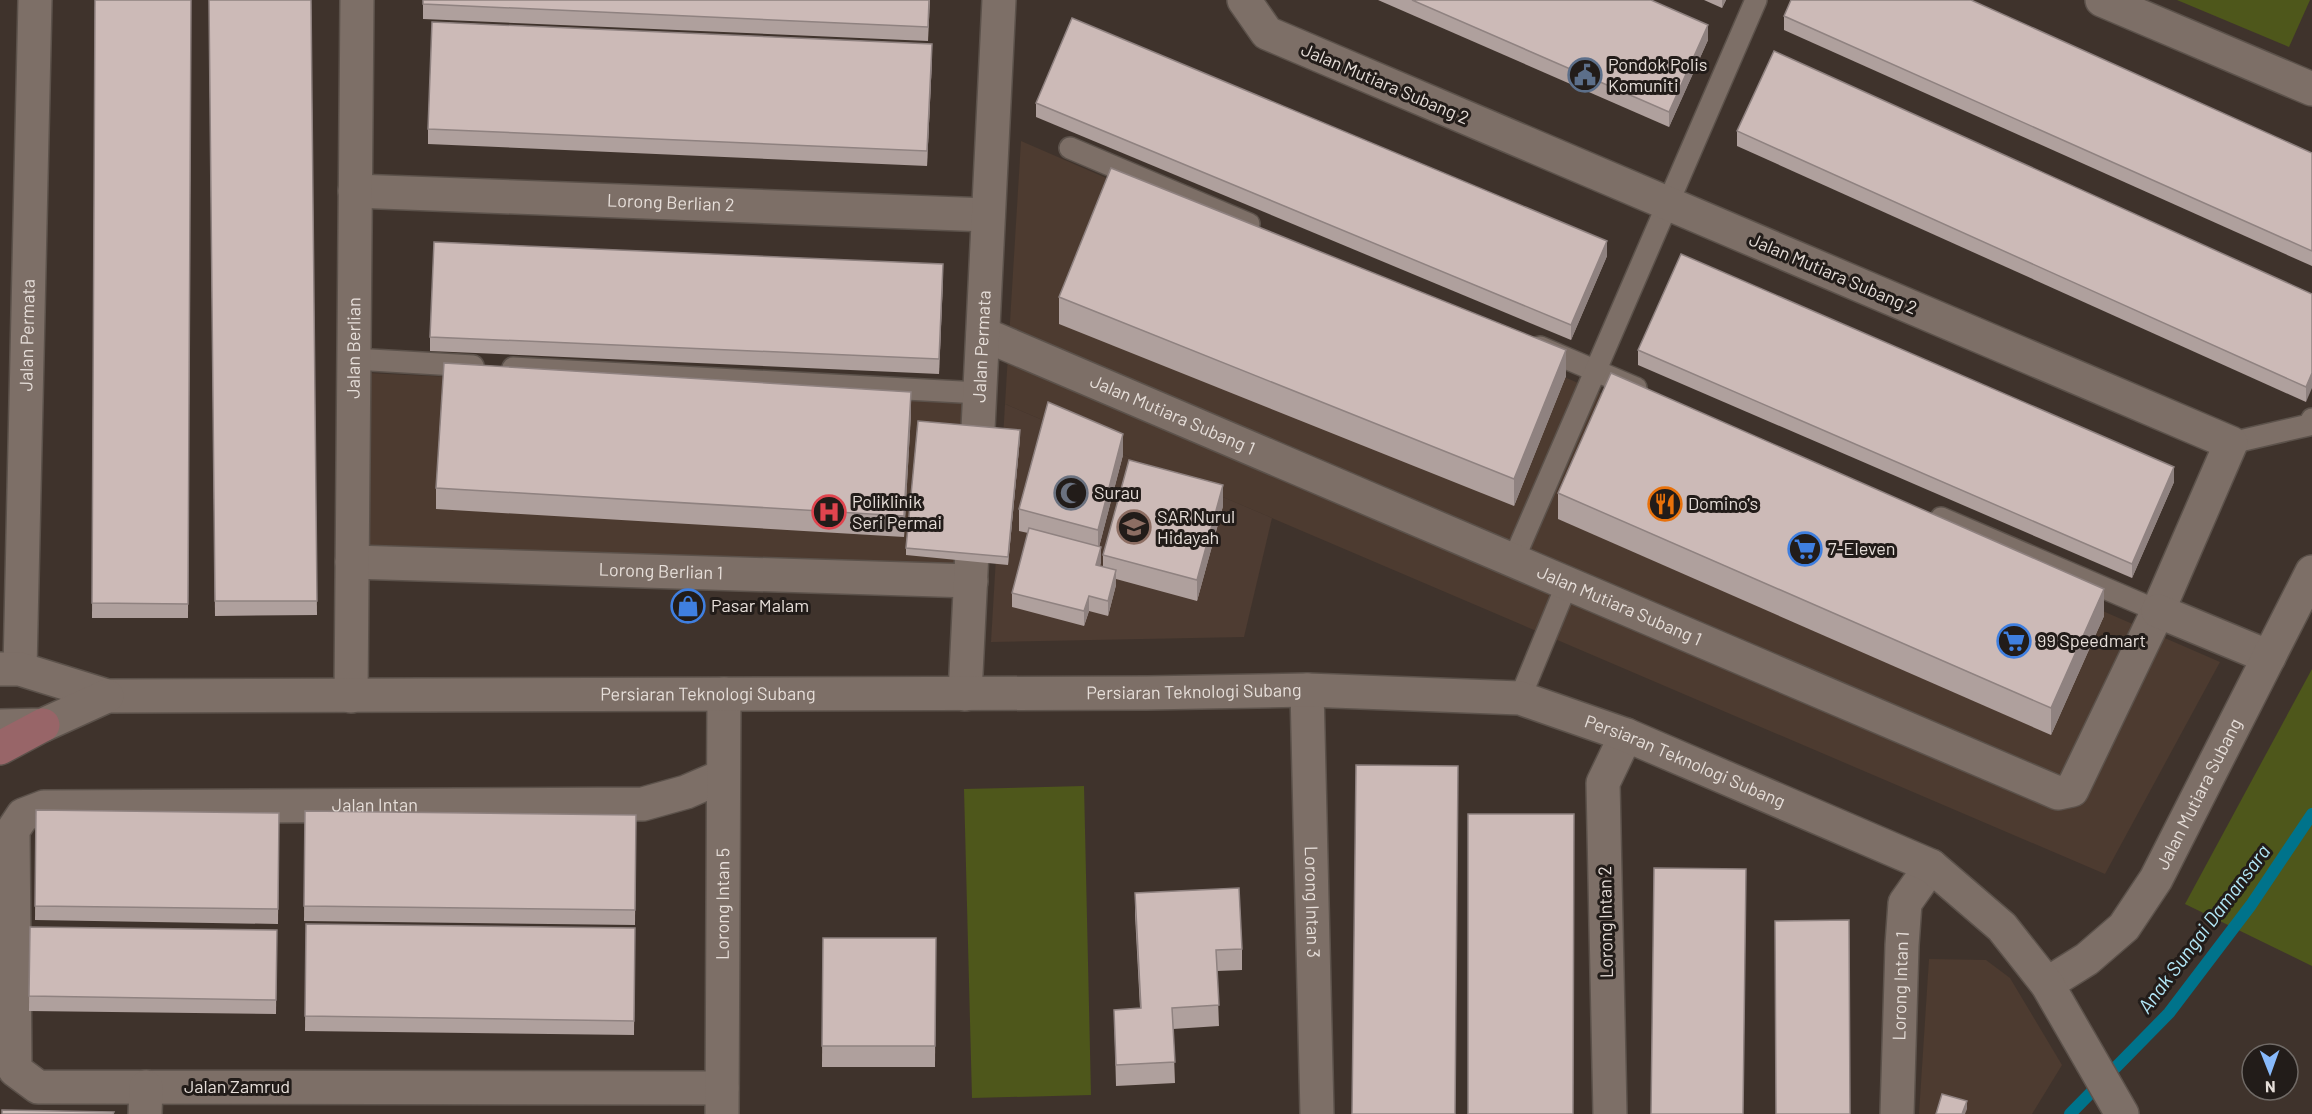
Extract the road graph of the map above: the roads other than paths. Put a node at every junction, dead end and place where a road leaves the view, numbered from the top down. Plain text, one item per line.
1 (35, 0) edge
2 (357, 0) edge
3 (999, 0) edge
4 (1244, 0) edge
5 (1756, 0) edge
6 (2102, 0) edge
7 (2312, 89) edge
8 (1070, 148) dead end
9 (355, 191) junction
10 (1668, 204) junction
11 (988, 215) junction
12 (1268, 231) edge
13 (982, 334) junction
14 (1519, 339) edge
15 (354, 359) junction
16 (1596, 371) junction
17 (980, 393) junction
18 (1651, 394) edge
19 (2312, 419) edge
20 (2231, 443) junction
21 (1927, 512) edge
22 (1513, 561) junction
23 (352, 562) junction
24 (2312, 572) edge
25 (971, 581) junction
26 (1567, 584) junction
27 (2158, 611) junction
28 (2268, 657) junction
29 (10, 669) edge
30 (1307, 690) junction
31 (965, 693) junction
32 (724, 694) junction
33 (107, 696) junction
34 (351, 696) junction
35 (1520, 698) junction
36 (43, 725) junction
37 (0, 726) edge
38 (1626, 735) junction
39 (0, 747) edge
40 (723, 776) junction
41 (23, 815) joint
42 (1931, 866) junction
43 (2047, 984) junction
44 (145, 1100) edge
45 (437, 1101) edge
46 (722, 1101) edge
47 (1317, 1114) edge
48 (1610, 1114) edge
49 (1897, 1114) edge
50 (2122, 1114) edge

1 - 29 street, Jalan Permata
2 - 9 street, Jalan Berlian
3 - 11 street, Jalan Permata
4 - 10 street, Jalan Mutiara Subang 2
5 - 10 lane
6 - 7 street
8 - 12 lane
9 - 11 street, Lorong Berlian 2
9 - 15 street, Jalan Berlian
10 - 16 lane
10 - 20 street, Jalan Mutiara Subang 2
11 - 13 street, Jalan Permata
13 - 17 street, Jalan Permata
13 - 22 street, Jalan Mutiara Subang 1
14 - 16 lane
15 - 17 lane
15 - 23 street, Jalan Berlian
16 - 18 lane
16 - 22 lane
17 - 25 street, Jalan Permata
19 - 20 lane
20 - 27 street
21 - 27 lane
22 - 26 street, Jalan Mutiara Subang 1
23 - 25 street, Lorong Berlian 1
23 - 34 street, Jalan Berlian
24 - 28 street, Jalan Mutiara Subang
25 - 31 street, Jalan Permata
26 - 27 street, Jalan Mutiara Subang 1
26 - 35 lane
27 - 28 street
28 - 43 street, Jalan Mutiara Subang
29 - 33 street, Persiaran Teknologi Subang
30 - 31 street, Persiaran Teknologi Subang
30 - 35 street, Persiaran Teknologi Subang
30 - 47 street, Lorong Intan 3
31 - 32 street, Persiaran Teknologi Subang
32 - 34 street, Persiaran Teknologi Subang
32 - 40 street, Lorong Intan 5
33 - 34 street, Persiaran Teknologi Subang
33 - 36 street, Persiaran Teknologi Subang
35 - 38 street, Persiaran Teknologi Subang
36 - 37 street, Persiaran Teknologi Subang
36 - 39 main road
38 - 42 street, Persiaran Teknologi Subang
38 - 48 street, Lorong Intan 2
40 - 41 street, Jalan Intan
40 - 46 street, Lorong Intan 5
41 - 44 street, Jalan Zamrud
42 - 43 street, Persiaran Teknologi Subang
42 - 49 street, Lorong Intan 1
43 - 50 street, Persiaran Teknologi Subang
44 - 45 street, Jalan Zamrud
45 - 46 street, Jalan Zamrud

